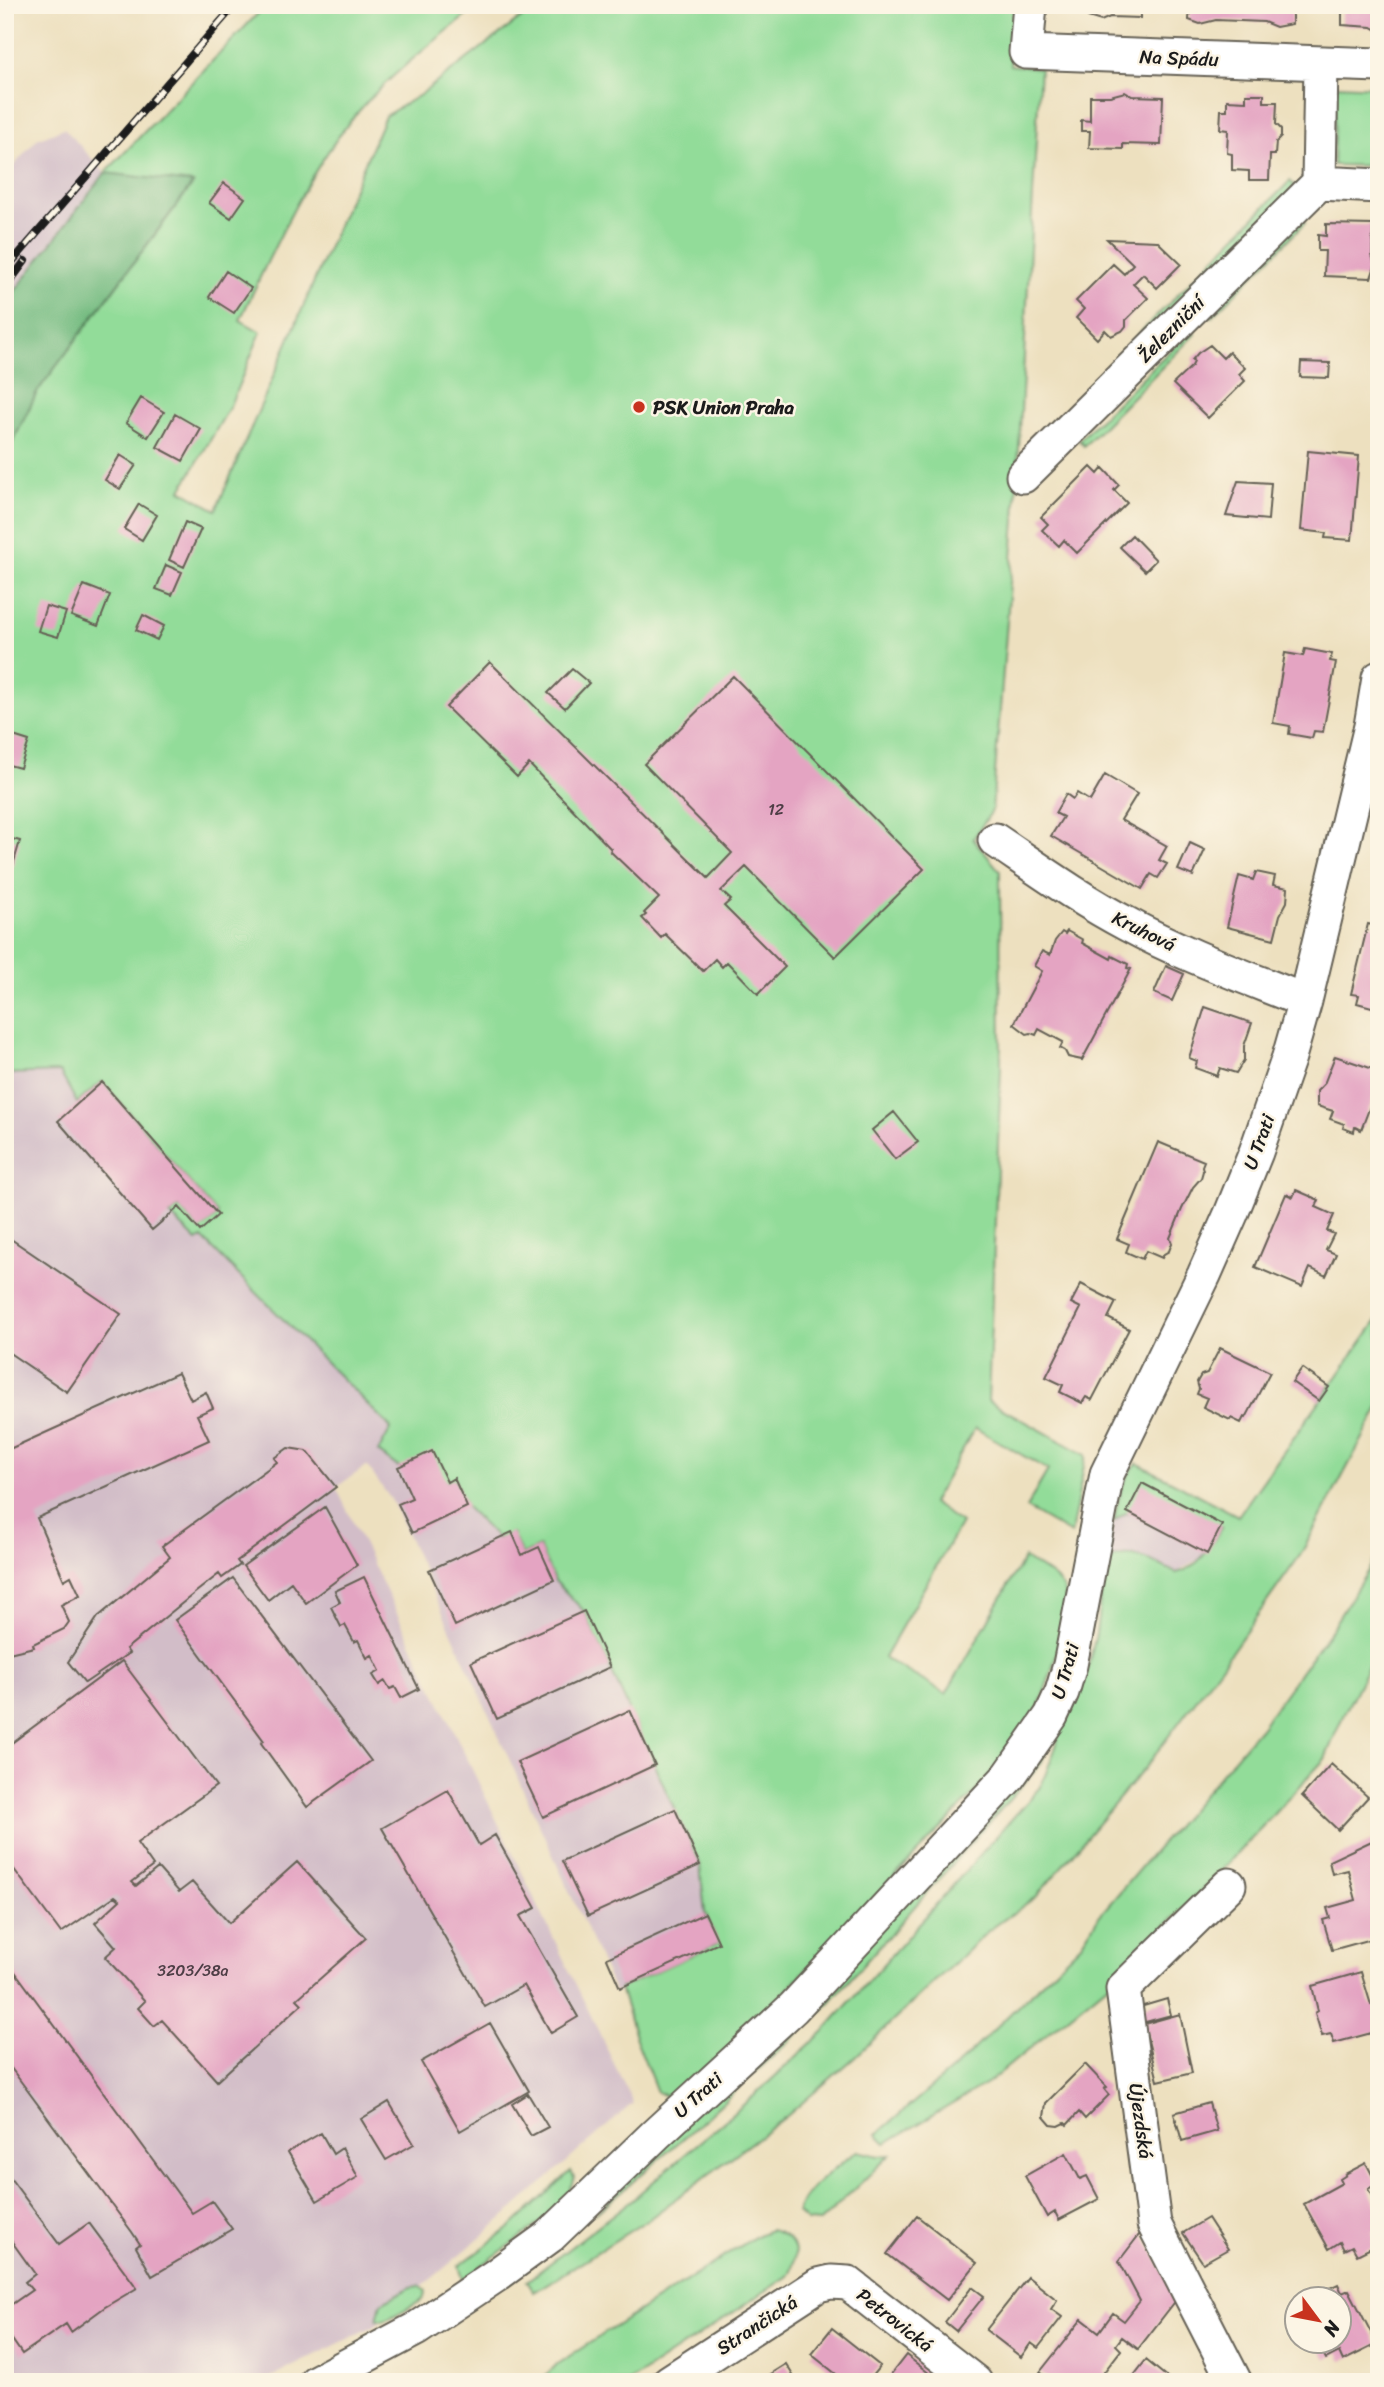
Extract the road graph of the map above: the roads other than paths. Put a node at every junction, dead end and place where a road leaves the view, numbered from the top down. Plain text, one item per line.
1 (1030, 5) edge
2 (1321, 63) junction
3 (1379, 65) edge
4 (1319, 183) junction
5 (1379, 186) edge
6 (1023, 476) dead end
7 (1379, 678) edge
8 (995, 840) dead end
9 (1305, 1001) junction
10 (1228, 1885) dead end
11 (848, 2283) joint
12 (316, 2382) edge
13 (670, 2382) edge
14 (975, 2382) edge
15 (1235, 2382) edge

1 - 2 street, Na Spádu
2 - 3 street, Na Spádu
2 - 4 street
4 - 5 street
4 - 6 street, Železniční
7 - 9 street, U Trati
8 - 9 street, Kruhová
9 - 12 street, U Trati
10 - 15 street, Újezdská
11 - 13 street, Strančická
11 - 14 street, Petrovická

